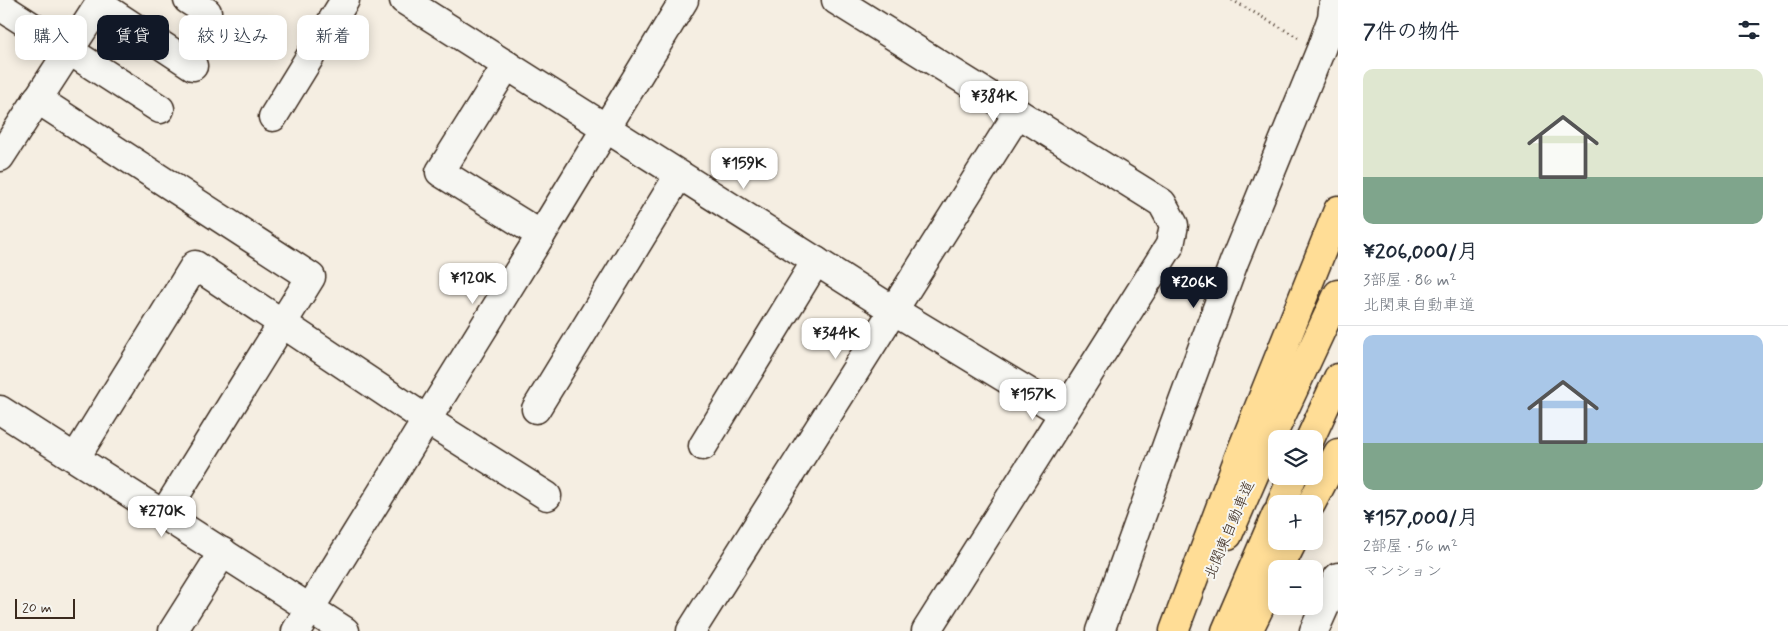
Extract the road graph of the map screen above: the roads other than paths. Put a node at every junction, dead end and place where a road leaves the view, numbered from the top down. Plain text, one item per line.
1 (345, 0) edge
2 (404, 0) edge
3 (684, 0) edge
4 (836, 0) edge
5 (1334, 0) edge
6 (100, 2) edge
7 (0, 6) edge
8 (15, 16) edge
9 (87, 22) edge
10 (62, 60) edge
11 (84, 60) edge
12 (507, 65) junction
13 (193, 66) dead end
14 (37, 99) junction
15 (160, 109) dead end
16 (1018, 113) junction
17 (273, 117) dead end
18 (607, 129) junction
19 (0, 158) edge
20 (679, 174) junction
21 (1338, 210) edge
22 (541, 235) junction
23 (816, 261) junction
24 (1338, 294) edge
25 (893, 310) junction
26 (282, 322) junction
27 (1338, 378) edge
28 (536, 409) dead end
29 (0, 410) edge
30 (1064, 413) junction
31 (427, 420) junction
32 (1314, 430) edge
33 (703, 446) dead end
34 (1338, 453) edge
35 (76, 457) junction
36 (1316, 495) edge
37 (547, 496) dead end
38 (164, 514) junction
39 (1268, 534) edge
40 (224, 552) junction
41 (1338, 577) edge
42 (1268, 590) edge
43 (303, 620) edge
44 (174, 631) edge
45 (345, 631) edge
46 (691, 631) edge
47 (926, 631) edge
48 (1100, 631) edge
49 (1174, 631) edge
50 (1187, 631) edge
51 (1226, 631) edge
52 (1248, 631) edge
53 (1314, 631) edge

1 - 17 street
2 - 12 street
3 - 18 street
4 - 16 street
5 - 48 street
6 - 9 street
6 - 13 street
7 - 8 street
10 - 14 street
11 - 15 street
12 - 18 street
12 - 22 street
14 - 19 street
14 - 26 street
16 - 25 street
16 - 30 street
18 - 20 street
18 - 22 street
20 - 23 street
20 - 28 street
21 - 49 highway
22 - 31 street
23 - 25 street
23 - 33 street
24 - 50 highway, 北関東自動車道
25 - 30 street
25 - 46 street
26 - 31 street
26 - 35 street
26 - 38 street
27 - 32 highway
29 - 35 street
30 - 47 street
31 - 37 street
31 - 43 street
34 - 36 highway
35 - 38 street
38 - 40 street
39 - 51 highway
40 - 43 street
40 - 44 street
41 - 53 street
42 - 52 highway
43 - 45 street

